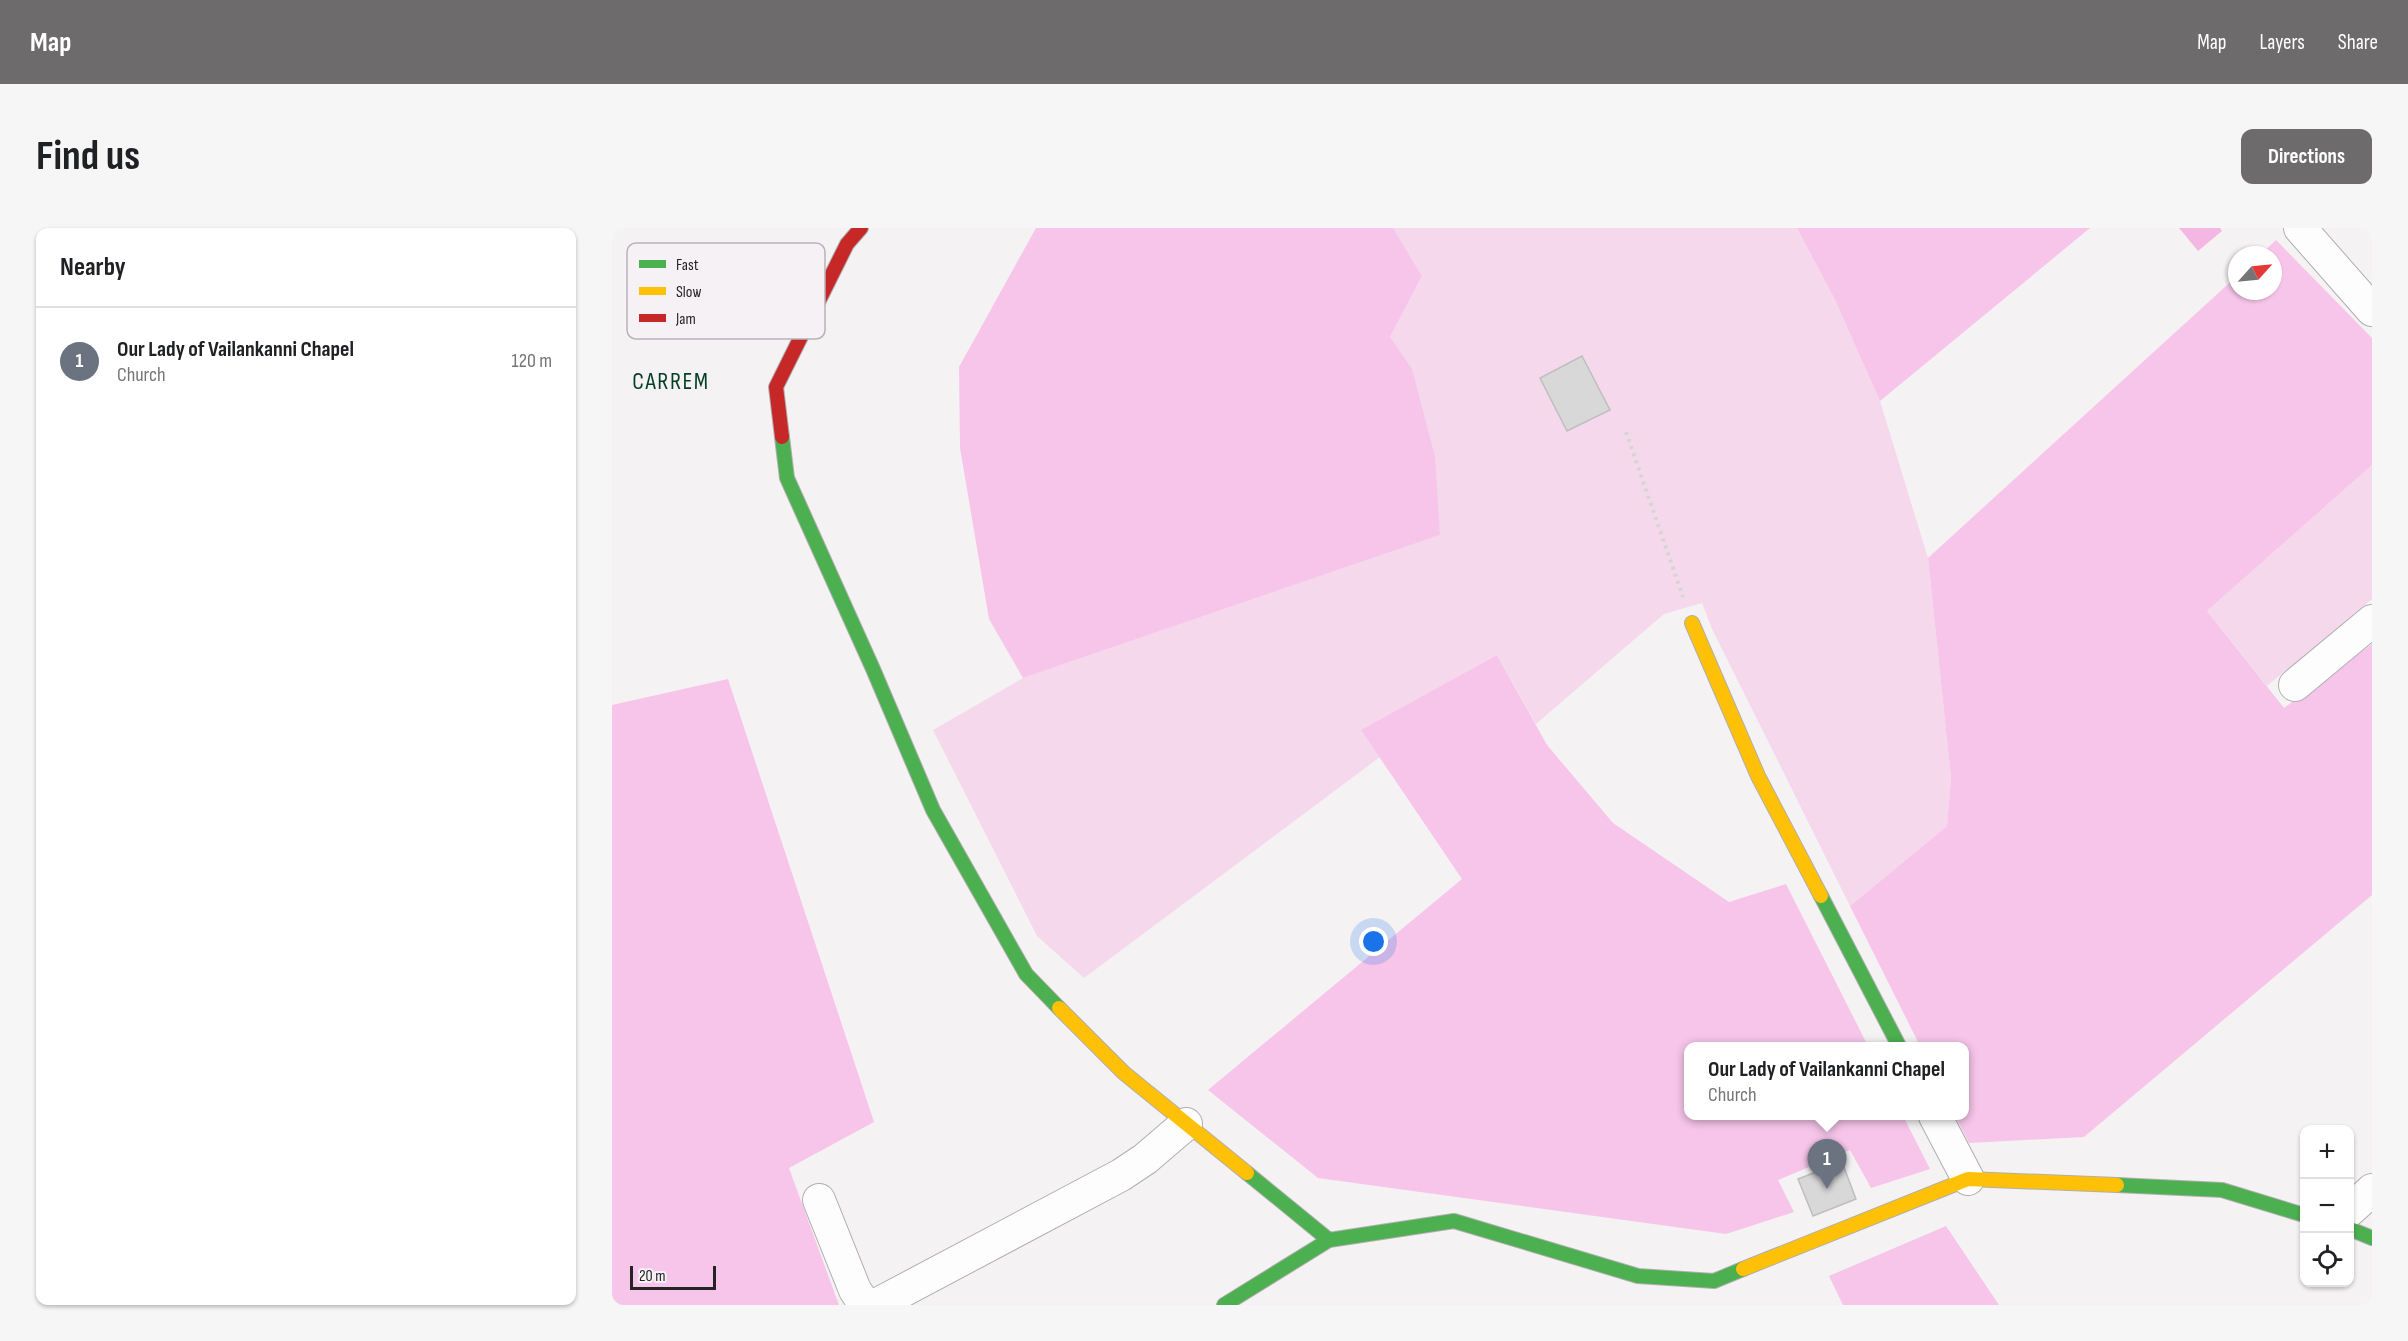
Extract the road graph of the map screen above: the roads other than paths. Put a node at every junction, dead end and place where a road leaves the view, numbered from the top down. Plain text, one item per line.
1 (861, 228) edge
2 (2300, 228) edge
3 (825, 288) edge
4 (2372, 310) edge
5 (800, 339) edge
6 (2372, 621) edge
7 (1692, 623) road end
8 (2295, 685) dead end
9 (1896, 1042) edge
10 (1937, 1120) edge
11 (1186, 1124) junction
12 (1968, 1179) junction
13 (2372, 1190) edge
14 (819, 1200) dead end
15 (2354, 1206) edge
16 (2300, 1214) edge
17 (2354, 1231) edge
18 (2372, 1238) edge
19 (1329, 1240) junction
20 (869, 1305) edge
21 (876, 1305) edge
22 (1224, 1305) edge

1 - 3 street
2 - 4 street
5 - 11 street
6 - 8 street
7 - 9 street
10 - 12 street
11 - 19 street
11 - 21 street
12 - 16 street
12 - 19 street
13 - 15 street
14 - 20 street
17 - 18 street
19 - 22 street

